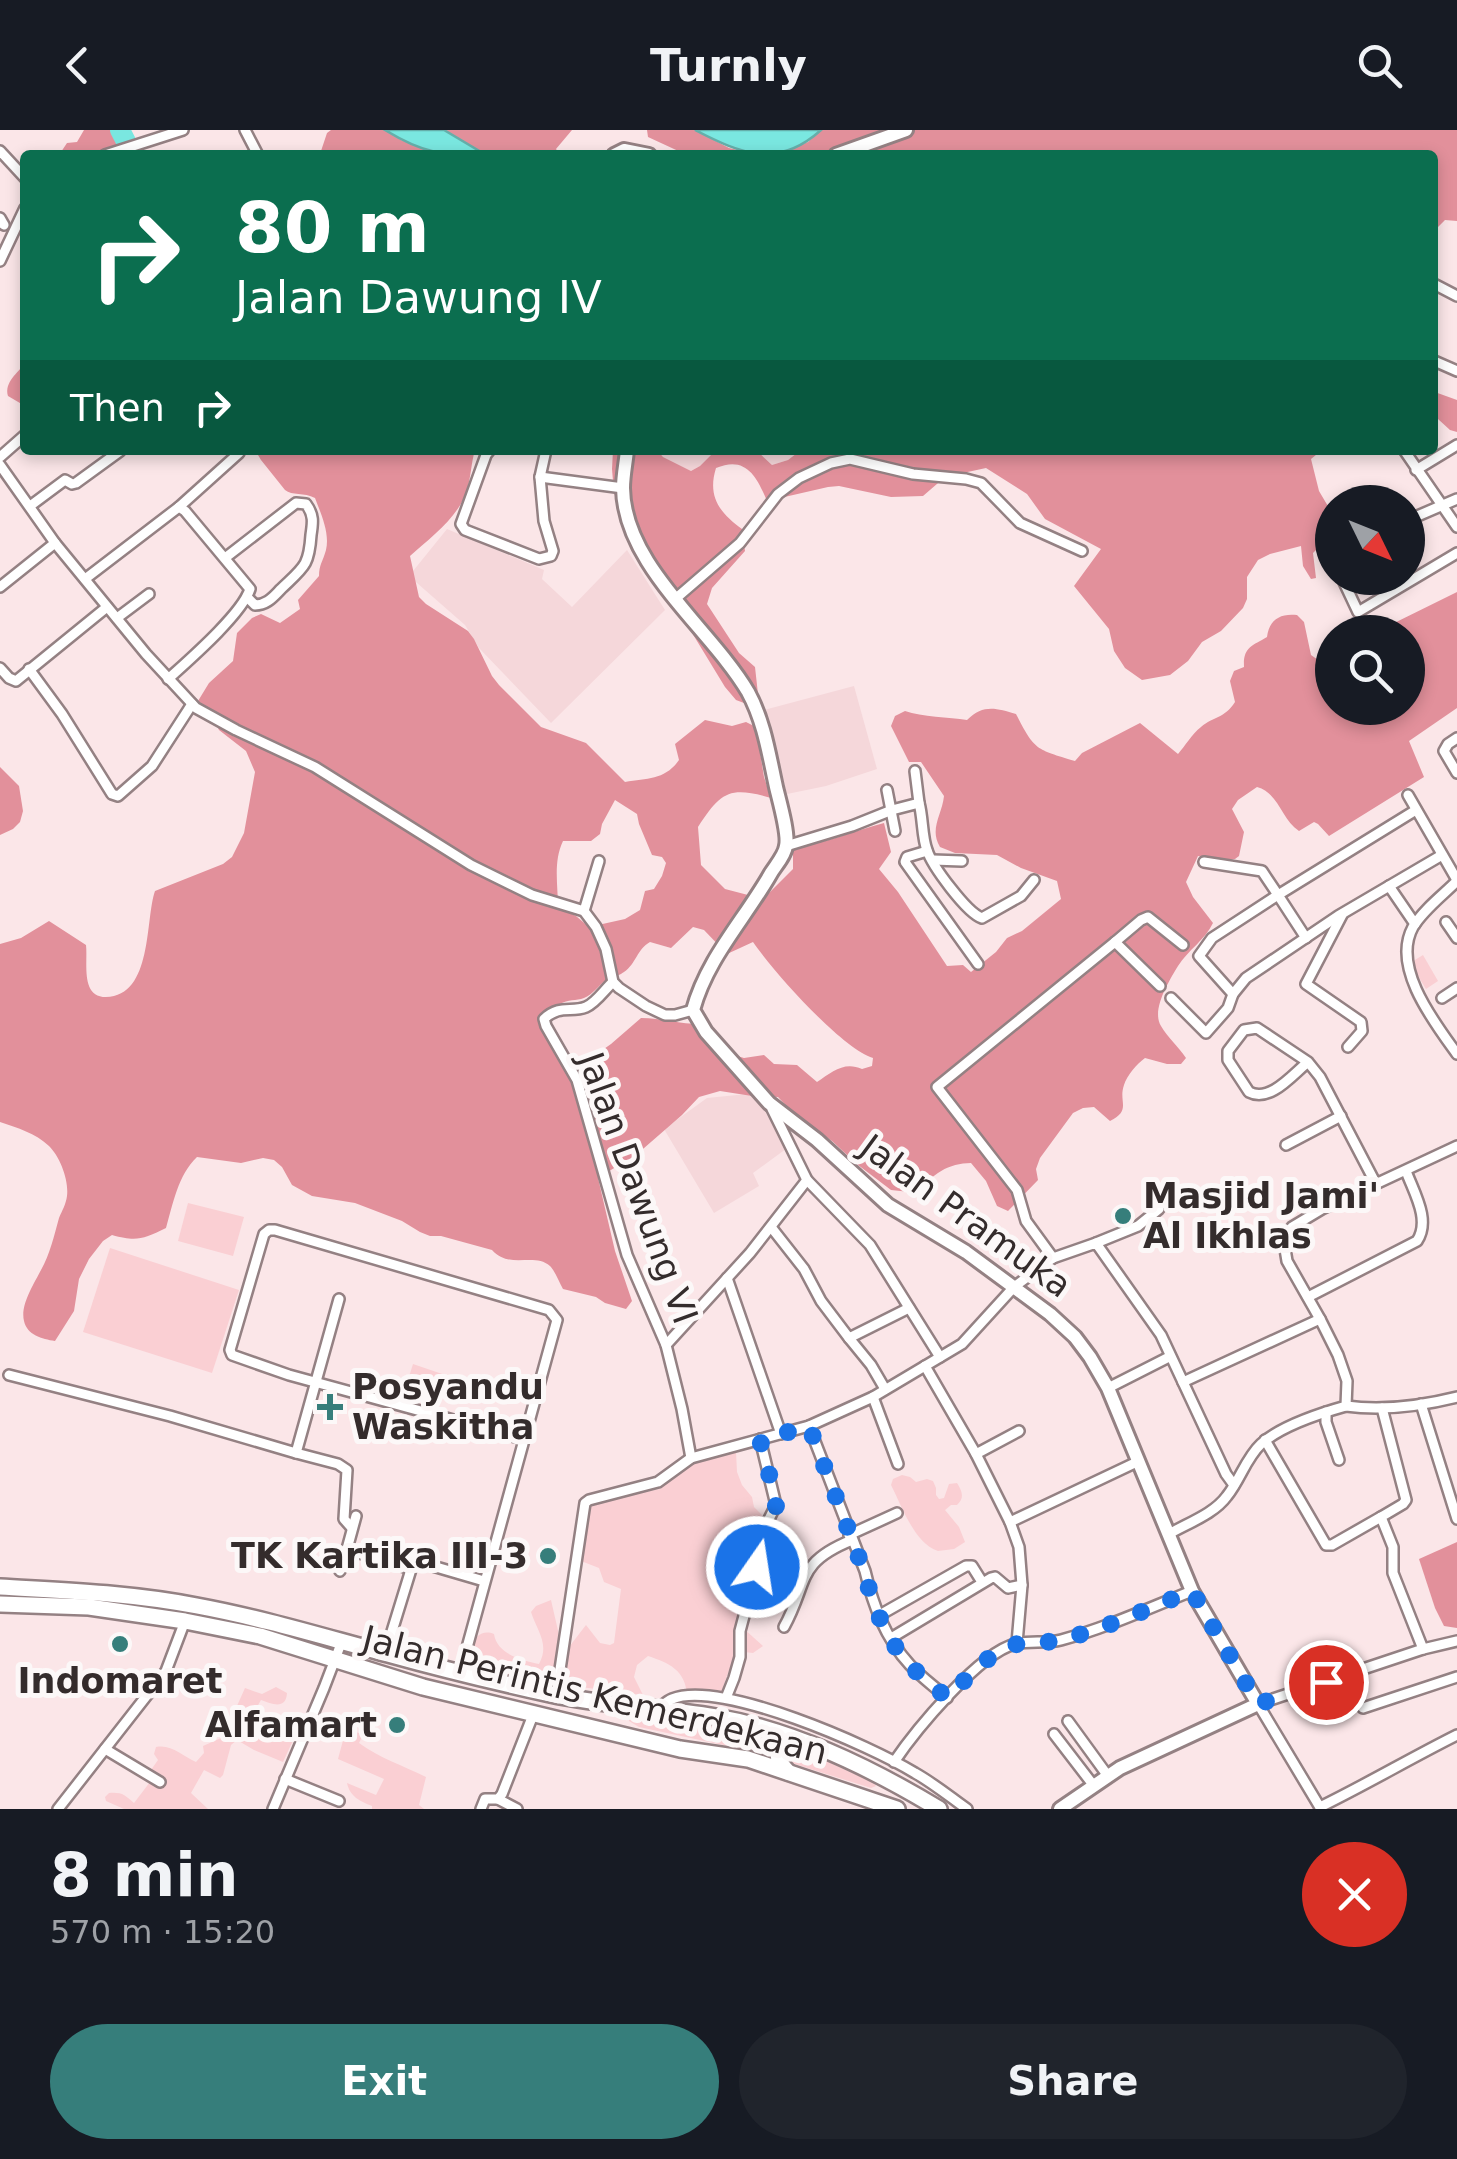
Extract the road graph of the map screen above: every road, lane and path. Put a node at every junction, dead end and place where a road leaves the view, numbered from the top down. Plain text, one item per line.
1 (183, 130) edge
2 (906, 130) edge
3 (120, 150) edge
4 (850, 150) edge
5 (0, 151) edge
6 (20, 173) edge
7 (20, 230) edge
8 (0, 261) edge
9 (20, 439) edge
10 (1457, 445) edge
11 (116, 455) edge
12 (236, 455) edge
13 (486, 455) edge
14 (545, 455) edge
15 (626, 455) edge
16 (1407, 455) edge
17 (0, 457) edge
18 (0, 465) edge
19 (1416, 470) junction
20 (540, 477) junction
21 (623, 488) junction
22 (1457, 499) edge
23 (30, 506) junction
24 (1443, 506) junction
25 (179, 507) junction
26 (1425, 513) edge
27 (1457, 527) edge
28 (55, 543) junction
29 (1082, 551) dead end
30 (1457, 552) edge
31 (225, 558) junction
32 (1425, 571) edge
33 (85, 579) junction
34 (0, 587) edge
35 (149, 594) dead end
36 (1350, 595) edge
37 (1386, 595) edge
38 (247, 598) junction
39 (674, 600) junction
40 (107, 606) junction
41 (116, 618) junction
42 (0, 668) edge
43 (29, 669) junction
44 (168, 679) junction
45 (192, 704) junction
46 (1457, 738) edge
47 (915, 771) dead end
48 (1457, 773) edge
49 (886, 790) dead end
50 (1408, 795) dead end
51 (919, 802) junction
52 (892, 810) junction
53 (1416, 810) junction
54 (895, 832) dead end
55 (786, 846) junction
56 (927, 850) junction
57 (1442, 855) junction
58 (933, 860) junction
59 (962, 860) dead end
60 (599, 861) dead end
61 (1204, 862) dead end
62 (1034, 880) dead end
63 (1457, 881) edge
64 (1389, 886) junction
65 (1278, 895) junction
66 (584, 911) junction
67 (1344, 912) junction
68 (1446, 922) dead end
69 (1414, 924) junction
70 (1306, 938) junction
71 (1457, 938) edge
72 (1115, 942) junction
73 (1183, 945) dead end
74 (978, 964) dead end
75 (612, 982) junction
76 (1160, 986) dead end
77 (1457, 988) edge
78 (1233, 994) junction
79 (1171, 998) dead end
80 (1442, 998) dead end
81 (693, 1010) junction
82 (1348, 1047) dead end
83 (1457, 1054) edge
84 (1308, 1062) junction
85 (769, 1103) junction
86 (1340, 1116) junction
87 (1286, 1145) dead end
88 (1457, 1146) edge
89 (1406, 1171) junction
90 (806, 1180) junction
91 (1376, 1184) junction
92 (1160, 1209) dead end
93 (771, 1227) junction
94 (1096, 1243) junction
95 (1053, 1258) junction
96 (726, 1278) junction
97 (1014, 1287) junction
98 (1308, 1297) junction
99 (340, 1299) dead end
100 (909, 1308) junction
101 (1320, 1319) junction
102 (848, 1338) junction
103 (666, 1345) junction
104 (1170, 1356) junction
105 (940, 1357) junction
106 (925, 1366) junction
107 (9, 1375) dead end
108 (316, 1382) junction
109 (1182, 1382) junction
110 (1108, 1388) junction
111 (885, 1390) junction
112 (872, 1397) junction
113 (1457, 1397) edge
114 (1421, 1404) junction
115 (1346, 1406) junction
116 (1382, 1408) junction
117 (1326, 1412) junction
118 (809, 1426) junction
119 (1019, 1431) dead end
120 (781, 1434) junction
121 (523, 1438) junction
122 (760, 1440) junction
123 (1265, 1440) junction
124 (296, 1453) junction
125 (976, 1454) junction
126 (691, 1458) junction
127 (1340, 1460) dead end
128 (1138, 1461) junction
129 (898, 1464) dead end
130 (1234, 1485) junction
131 (896, 1513) dead end
132 (356, 1516) dead end
133 (1381, 1517) junction
134 (1457, 1519) edge
135 (1010, 1522) junction
136 (352, 1528) junction
137 (1169, 1534) junction
138 (850, 1537) junction
139 (347, 1549) junction
140 (411, 1569) junction
141 (340, 1571) dead end
142 (484, 1581) junction
143 (982, 1582) junction
144 (1022, 1585) junction
145 (0, 1587) edge
146 (1192, 1591) junction
147 (0, 1604) edge
148 (878, 1616) junction
149 (185, 1621) junction
150 (784, 1627) dead end
151 (890, 1638) junction
152 (342, 1641) junction
153 (1457, 1641) edge
154 (1017, 1643) junction
155 (1424, 1650) junction
156 (386, 1654) junction
157 (335, 1659) junction
158 (460, 1673) junction
159 (1457, 1678) edge
160 (556, 1696) junction
161 (726, 1698) junction
162 (947, 1698) junction
163 (1258, 1704) junction
164 (659, 1708) junction
165 (1363, 1708) dead end
166 (534, 1715) junction
167 (1068, 1721) dead end
168 (754, 1727) junction
169 (1054, 1734) dead end
170 (1457, 1735) edge
171 (798, 1741) junction
172 (105, 1749) junction
173 (748, 1759) junction
174 (894, 1762) junction
175 (788, 1772) junction
176 (1108, 1776) junction
177 (285, 1779) junction
178 (160, 1782) dead end
179 (1094, 1786) junction
180 (498, 1799) junction
181 (339, 1800) dead end
182 (1321, 1808) edge
183 (58, 1809) edge
184 (273, 1809) edge
185 (482, 1809) edge
186 (517, 1809) edge
187 (897, 1809) edge
188 (939, 1809) edge
189 (966, 1809) edge
190 (1060, 1809) edge

1 - 3 street
2 - 4 main road
5 - 6 street
7 - 8 street
9 - 17 street
10 - 19 street
11 - 23 street
12 - 25 street
13 - 20 street
14 - 20 street
15 - 21 main road
16 - 19 street
18 - 23 street
19 - 24 street
20 - 21 street
21 - 39 main road
22 - 24 street
23 - 28 street
24 - 26 street
24 - 27 street
25 - 31 street
25 - 33 street
28 - 33 street
28 - 34 street
29 - 39 street
30 - 32 street
31 - 38 street
31 - 38 street
33 - 40 street
35 - 41 street
36 - 37 street
38 - 44 street
39 - 55 main road
40 - 41 street
40 - 43 street
41 - 44 street
42 - 43 street
43 - 45 street
44 - 45 street
45 - 66 street
46 - 48 street
47 - 51 street
49 - 52 street
50 - 53 street
51 - 52 street
51 - 56 street
52 - 54 street
52 - 55 street
53 - 57 street
53 - 65 street
55 - 81 main road
56 - 58 street
56 - 74 street
57 - 63 street
57 - 64 street
58 - 59 street
58 - 62 street
60 - 66 street
61 - 65 street
63 - 69 street
64 - 67 street
64 - 69 street
65 - 70 street
65 - 78 street
66 - 75 street
67 - 70 street
67 - 82 street
68 - 71 street
69 - 83 street
70 - 78 street
72 - 73 street
72 - 76 street
72 - 95 street
75 - 81 street
75 - 103 street, Jalan Dawung VI
77 - 80 street
78 - 79 street
81 - 85 main road, Jalan Pramuka
84 - 84 street
84 - 86 street
85 - 90 street
85 - 97 main road, Jalan Pramuka
86 - 87 street
86 - 91 street
88 - 89 street
89 - 91 street
89 - 98 street
90 - 93 street
90 - 100 street
91 - 98 street
92 - 94 street
93 - 96 street
93 - 102 street
94 - 95 street
94 - 104 street
95 - 97 street
96 - 103 street
96 - 120 street
97 - 105 street
97 - 110 main road, Jalan Pramuka
98 - 101 street
99 - 108 street
100 - 102 street
100 - 105 street
101 - 109 street
101 - 115 street
102 - 111 street
103 - 126 street, Jalan Dawung VI
104 - 109 street
104 - 110 street
105 - 106 street
106 - 111 street
106 - 125 street
107 - 124 street
108 - 121 street
108 - 121 street
108 - 124 street
109 - 130 street
110 - 128 main road, Jalan Pramuka
111 - 112 street
112 - 118 street
112 - 129 street
113 - 114 street
114 - 116 street
114 - 134 street
115 - 116 street
115 - 117 street
116 - 133 street
117 - 123 street
117 - 127 street
118 - 120 street
118 - 138 street
119 - 125 street
120 - 122 street
121 - 142 street
122 - 126 street
122 - 161 street
123 - 130 street
123 - 133 street
124 - 136 street
125 - 135 street
126 - 160 street
128 - 135 street
128 - 137 main road, Jalan Pramuka
130 - 137 street
131 - 138 street
132 - 136 street
133 - 155 street
135 - 144 street
136 - 139 street
137 - 146 main road, Jalan Pramuka
138 - 148 street
138 - 150 street
139 - 140 street
139 - 141 street
140 - 142 street
140 - 156 street
142 - 158 street
143 - 144 street
143 - 148 street
143 - 151 street
144 - 154 street
145 - 152 highway, Jalan Perintis Kemerdekaan
146 - 154 street
146 - 163 main road, Jalan Pramuka
147 - 149 highway, Jalan Perintis Kemerdekaan
148 - 151 street
149 - 157 highway, Jalan Perintis Kemerdekaan
149 - 172 street
151 - 162 street
152 - 156 highway, Jalan Perintis Kemerdekaan
152 - 157 street, Jalan Perintis Kemerdekaan
153 - 155 street
154 - 162 street
155 - 163 street
156 - 158 highway, Jalan Perintis Kemerdekaan
157 - 166 highway, Jalan Perintis Kemerdekaan
157 - 177 street
158 - 160 highway, Jalan Perintis Kemerdekaan
159 - 165 street
160 - 164 highway, Jalan Perintis Kemerdekaan
161 - 164 street
161 - 174 street
162 - 174 street
163 - 176 main road
163 - 182 street
164 - 168 highway, Jalan Perintis Kemerdekaan
166 - 173 highway, Jalan Perintis Kemerdekaan
166 - 180 street
167 - 176 street
168 - 171 highway, Jalan Perintis Kemerdekaan
168 - 173 highway
169 - 179 street
170 - 182 street
171 - 175 highway
171 - 188 highway, Jalan Perintis Kemerdekaan
172 - 178 street
172 - 183 street
173 - 175 highway, Jalan Perintis Kemerdekaan
174 - 189 street
175 - 187 highway, Jalan Perintis Kemerdekaan
176 - 179 main road
177 - 181 street
177 - 184 street
179 - 190 main road
180 - 185 street
180 - 186 street

